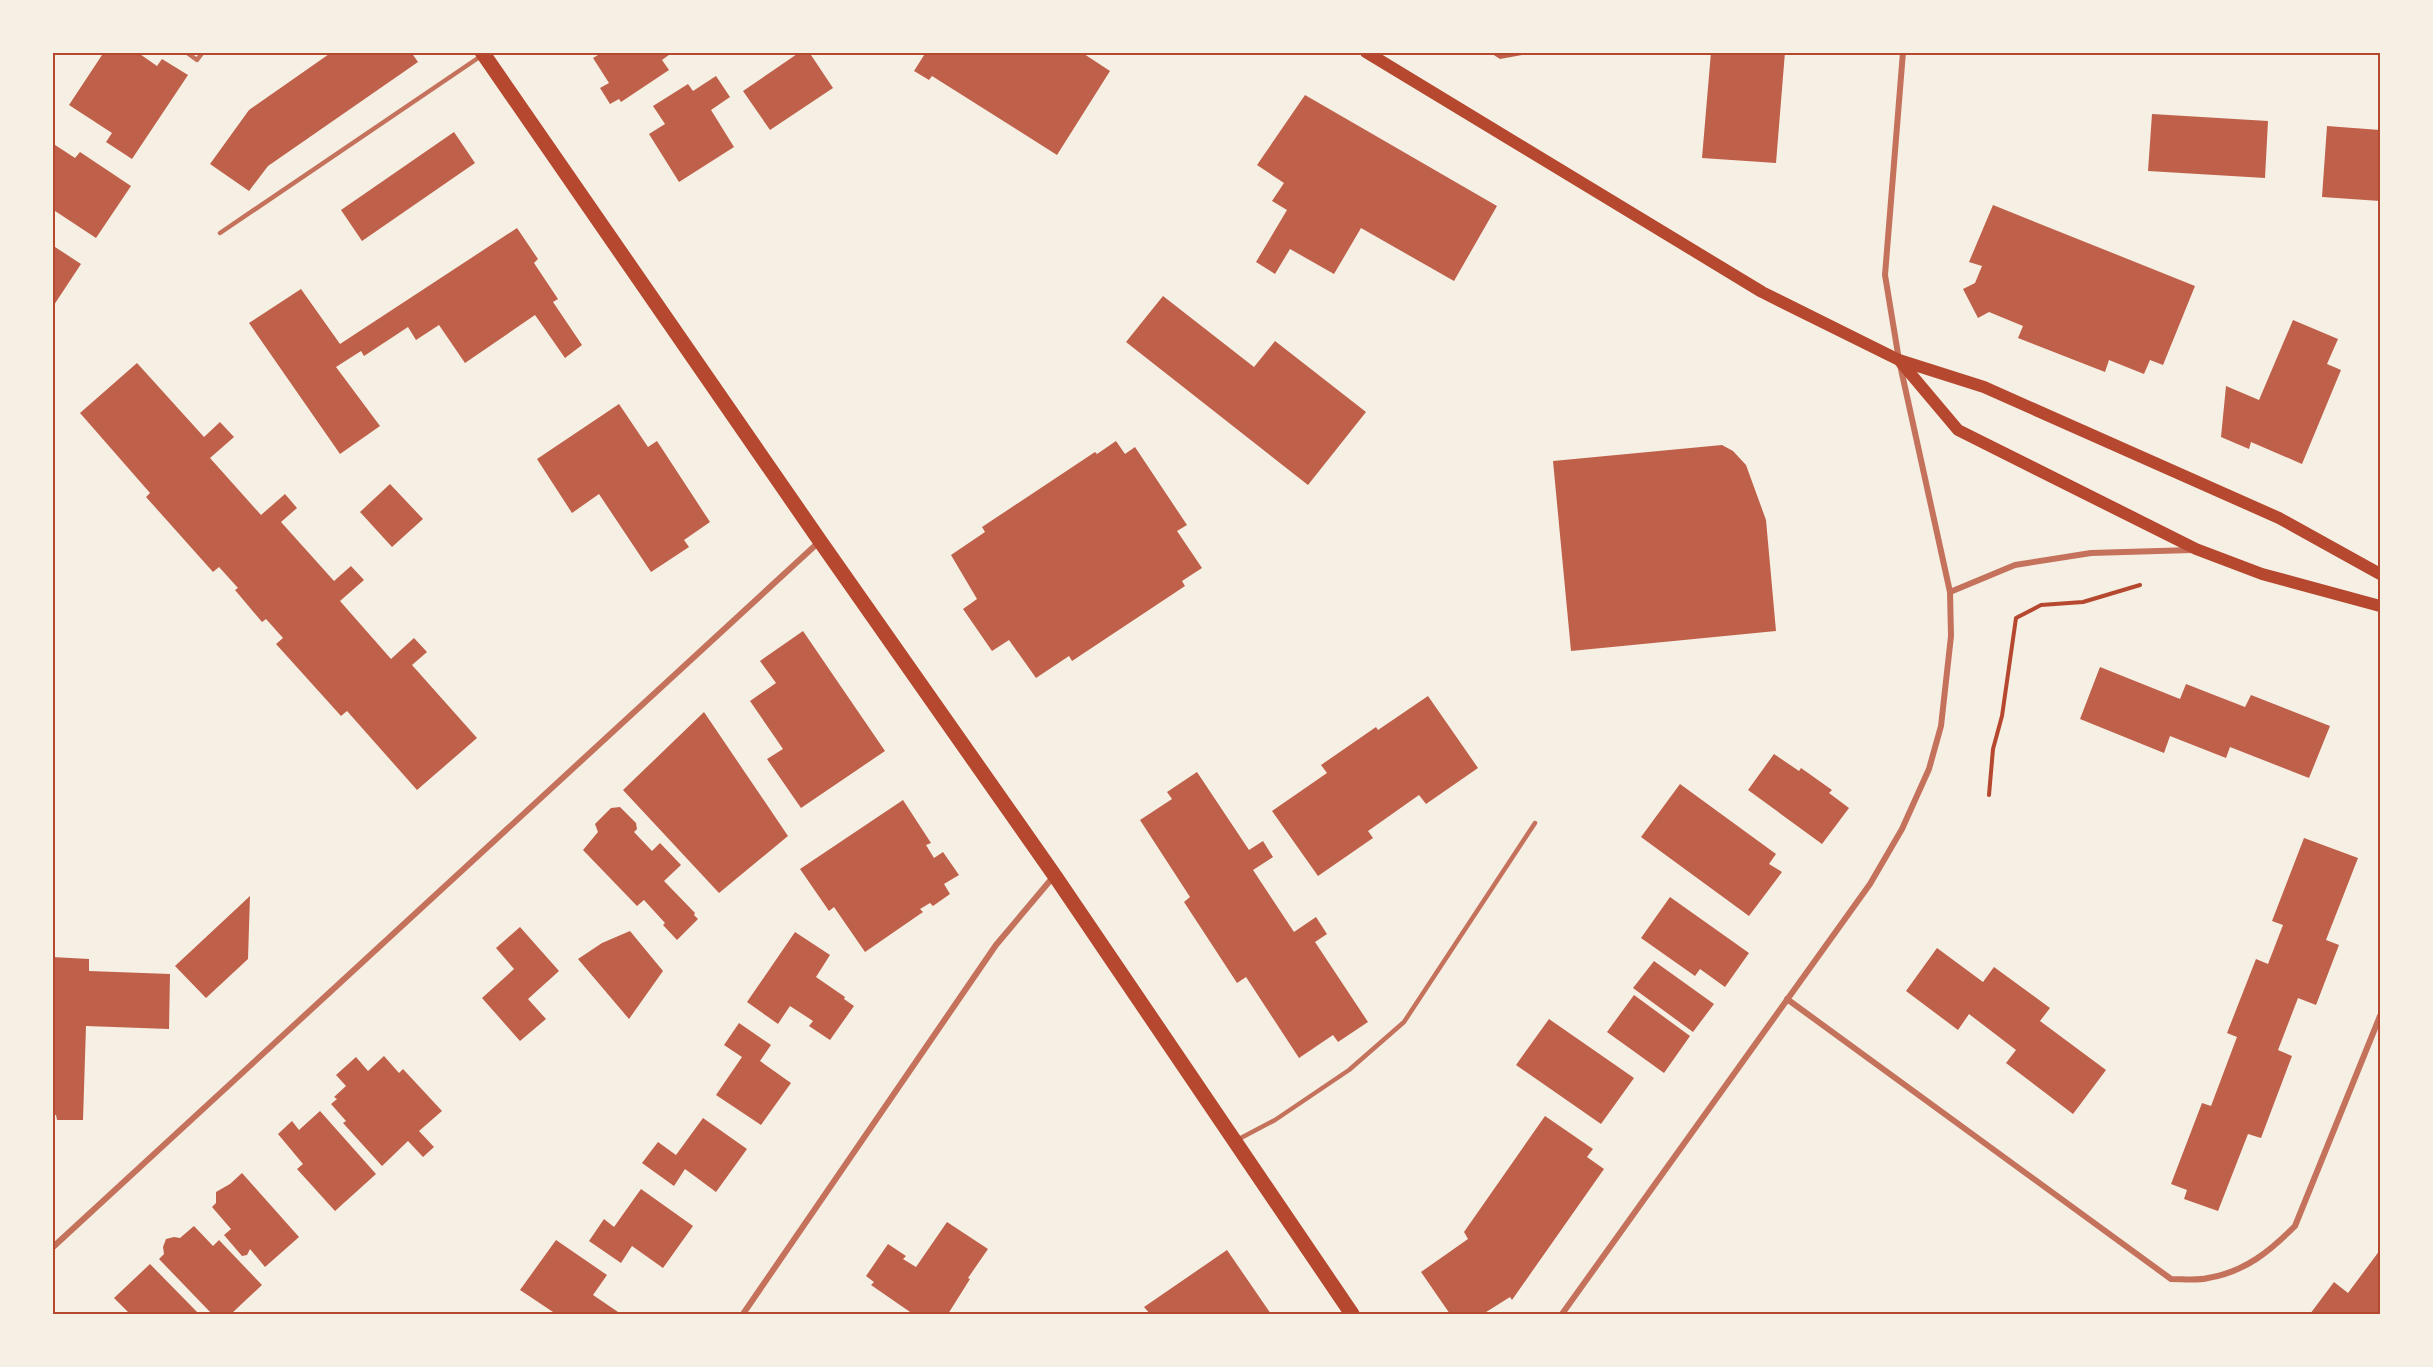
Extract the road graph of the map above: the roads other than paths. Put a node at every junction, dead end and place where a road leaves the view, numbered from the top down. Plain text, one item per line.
1 (186, 52) edge
2 (203, 52) edge
3 (1366, 52) edge
4 (1904, 52) edge
5 (483, 54) edge
6 (220, 233) dead end
7 (1899, 360) junction
8 (820, 541) junction
9 (2196, 549) junction
10 (2380, 574) edge
11 (1950, 592) junction
12 (2380, 606) edge
13 (1535, 823) dead end
14 (1055, 876) junction
15 (1787, 999) junction
16 (2380, 1016) edge
17 (1234, 1141) junction
18 (52, 1248) edge
19 (744, 1314) edge
20 (1352, 1314) edge
21 (1562, 1314) edge

1 - 2 lane
3 - 7 main road
4 - 7 street
5 - 6 lane
5 - 8 main road
7 - 9 main road
7 - 10 main road
7 - 11 street
8 - 14 main road
8 - 18 street
9 - 11 street
9 - 12 main road
11 - 15 street
13 - 17 lane
14 - 17 main road
14 - 19 street
15 - 16 street
15 - 21 street
17 - 20 main road

